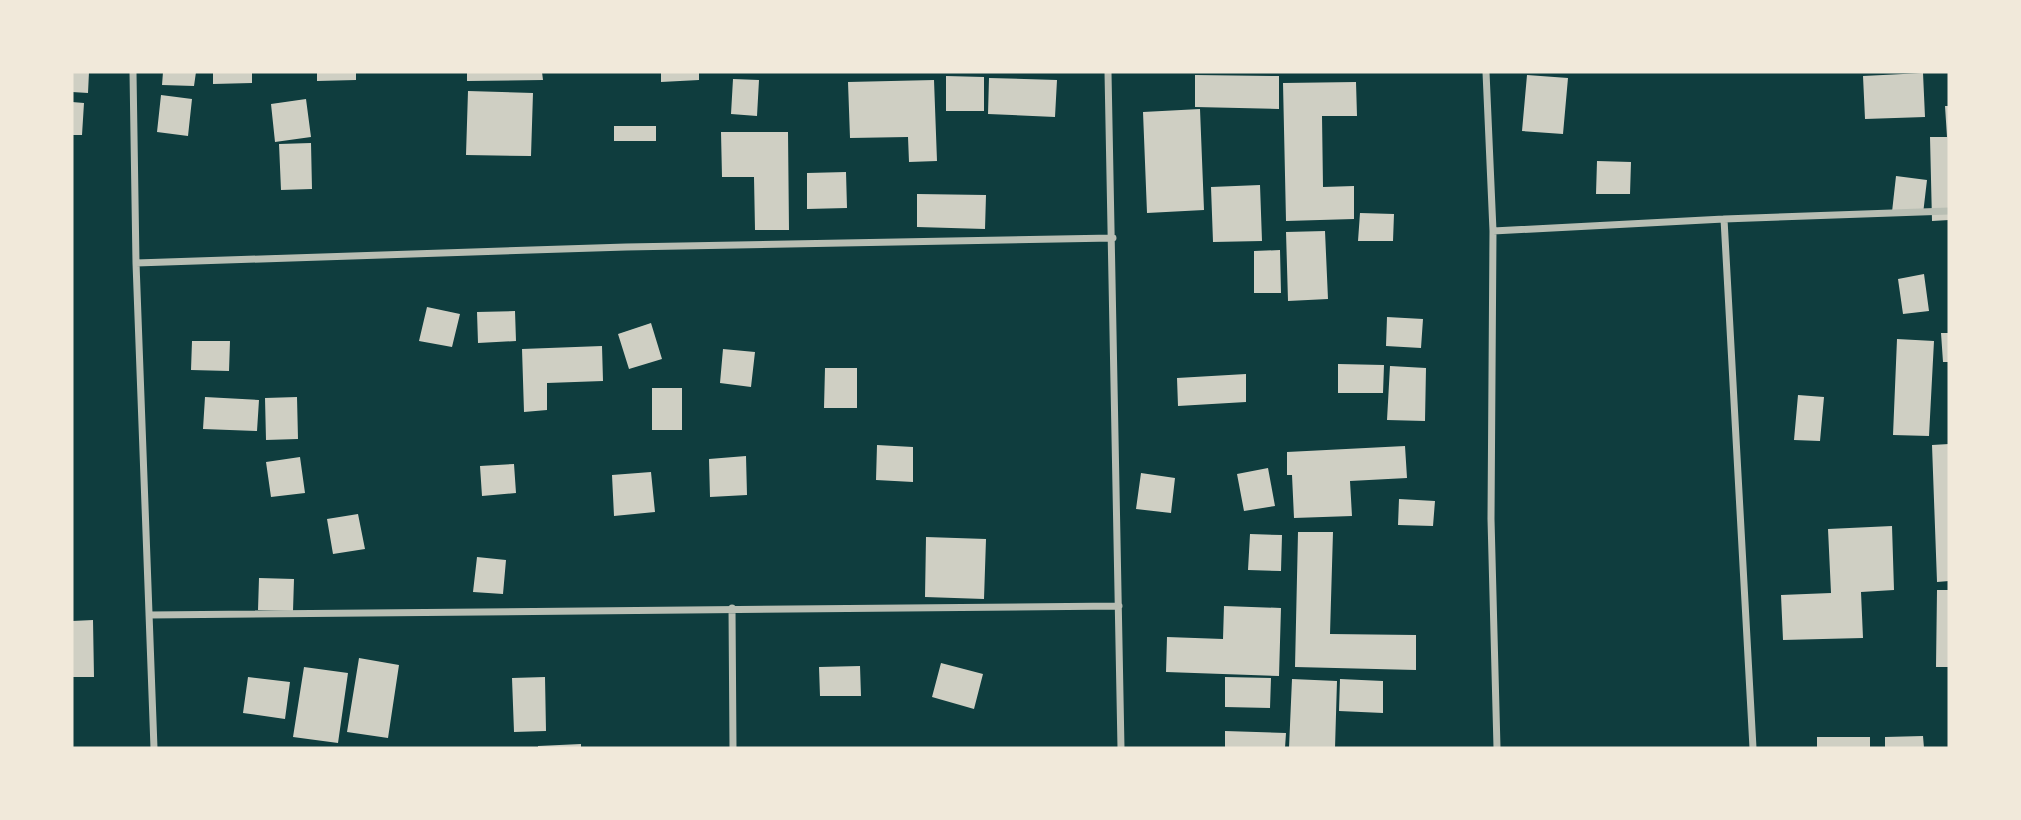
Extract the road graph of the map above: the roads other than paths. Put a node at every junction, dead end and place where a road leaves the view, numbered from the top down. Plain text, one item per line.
1 (133, 72) edge
2 (1108, 72) edge
3 (1486, 72) edge
4 (1949, 211) edge
5 (1724, 219) junction
6 (1493, 231) junction
7 (1112, 238) junction
8 (136, 263) junction
9 (1119, 606) junction
10 (732, 608) junction
11 (149, 615) junction
12 (154, 748) edge
13 (733, 748) edge
14 (1121, 748) edge
15 (1497, 748) edge
16 (1753, 748) edge

1 - 8 street
2 - 7 street
3 - 6 street
4 - 5 street
5 - 6 street
5 - 16 street
6 - 15 street
7 - 8 street
7 - 9 street
8 - 11 street
9 - 10 street
9 - 14 street
10 - 11 street
10 - 13 street
11 - 12 street

